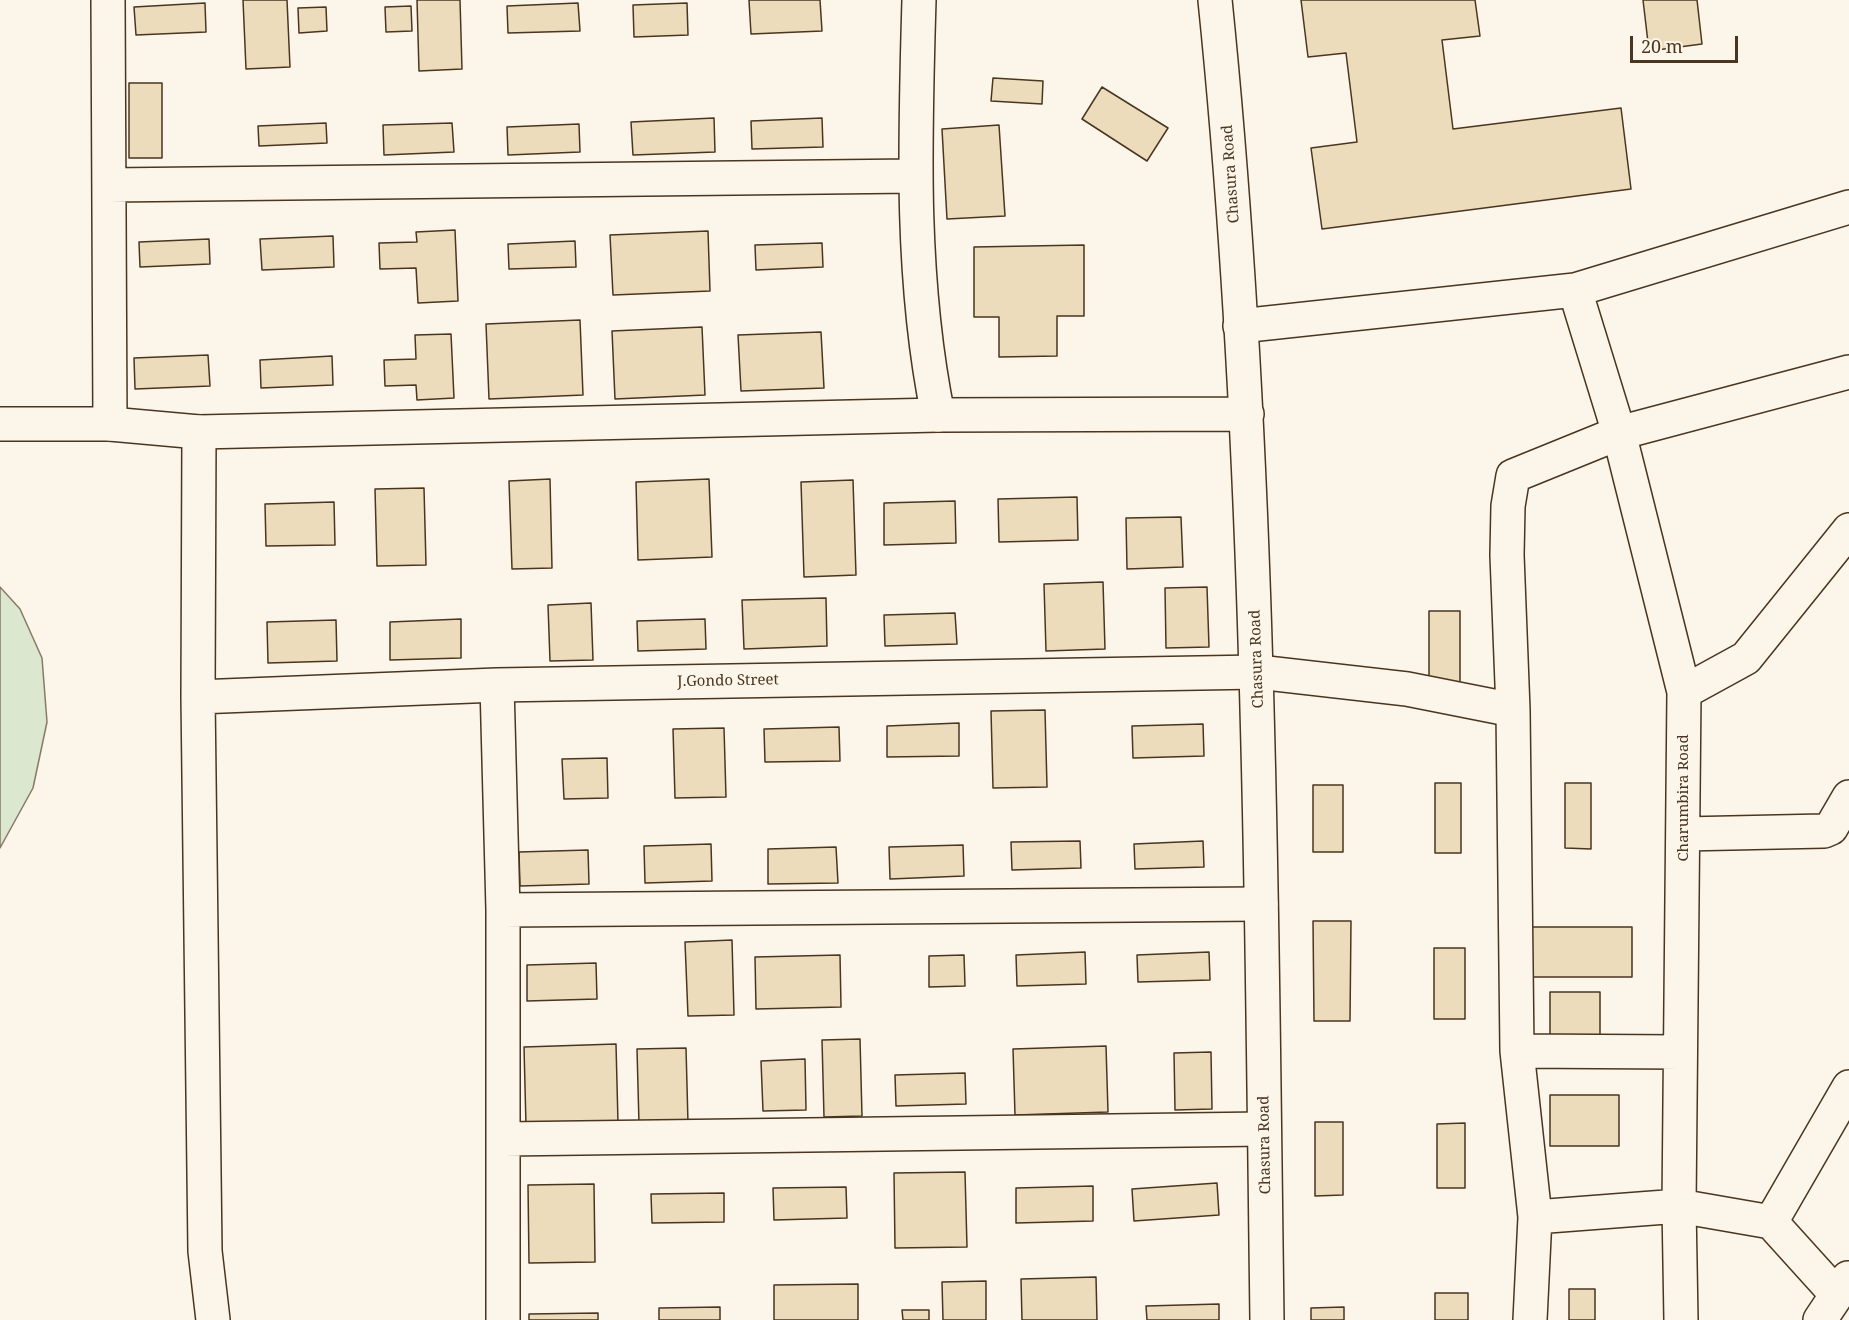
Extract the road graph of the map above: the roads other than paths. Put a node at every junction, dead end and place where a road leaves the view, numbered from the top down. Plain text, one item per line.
1 (108, 0) edge
2 (918, 0) edge
3 (1215, 0) edge
4 (914, 176) junction
5 (109, 185) junction
6 (1849, 207) edge
7 (1575, 290) junction
8 (1240, 326) junction
9 (1849, 372) edge
10 (1247, 414) junction
11 (938, 415) junction
12 (0, 424) edge
13 (110, 424) junction
14 (199, 432) junction
15 (1619, 433) junction
16 (1849, 530) edge
17 (1258, 672) junction
18 (496, 685) junction
19 (1684, 692) junction
20 (198, 697) junction
21 (1513, 710) junction
22 (1849, 797) edge
23 (1684, 834) junction
24 (1261, 904) junction
25 (503, 910) junction
26 (1517, 1051) junction
27 (1680, 1052) junction
28 (1849, 1087) edge
29 (1264, 1129) junction
30 (505, 1138) junction
31 (1679, 1206) junction
32 (1535, 1217) junction
33 (1770, 1222) junction
34 (1835, 1297) edge
35 (213, 1320) edge
36 (504, 1320) edge
37 (1267, 1320) edge
38 (1530, 1320) edge
39 (1681, 1320) edge

1 - 5 street
2 - 4 street
3 - 8 street, Chasura Road
4 - 5 street
4 - 11 street
5 - 13 street
6 - 7 street
7 - 8 street
7 - 15 street, Charumbira Road
8 - 10 street, Chasura Road
9 - 15 street
10 - 11 street
10 - 17 street, Chasura Road
11 - 14 street
12 - 13 street
13 - 14 street
14 - 20 street
15 - 19 street, Charumbira Road
15 - 21 street
16 - 19 street
17 - 18 street, J.Gondo Street
17 - 21 street, J.Gondo Street
17 - 24 street, Chasura Road
18 - 20 street, J.Gondo Street
18 - 25 street
19 - 23 street, Charumbira Road
20 - 35 street
21 - 26 street
22 - 23 street
23 - 27 street, Charumbira Road
24 - 25 street
24 - 29 street, Chasura Road
25 - 30 street
26 - 27 street
26 - 32 street
27 - 31 street, Charumbira Road
28 - 33 street
29 - 30 street
29 - 37 street, Chasura Road
30 - 36 street
31 - 32 street
31 - 33 street
31 - 39 street, Charumbira Road
32 - 38 street
33 - 34 street

